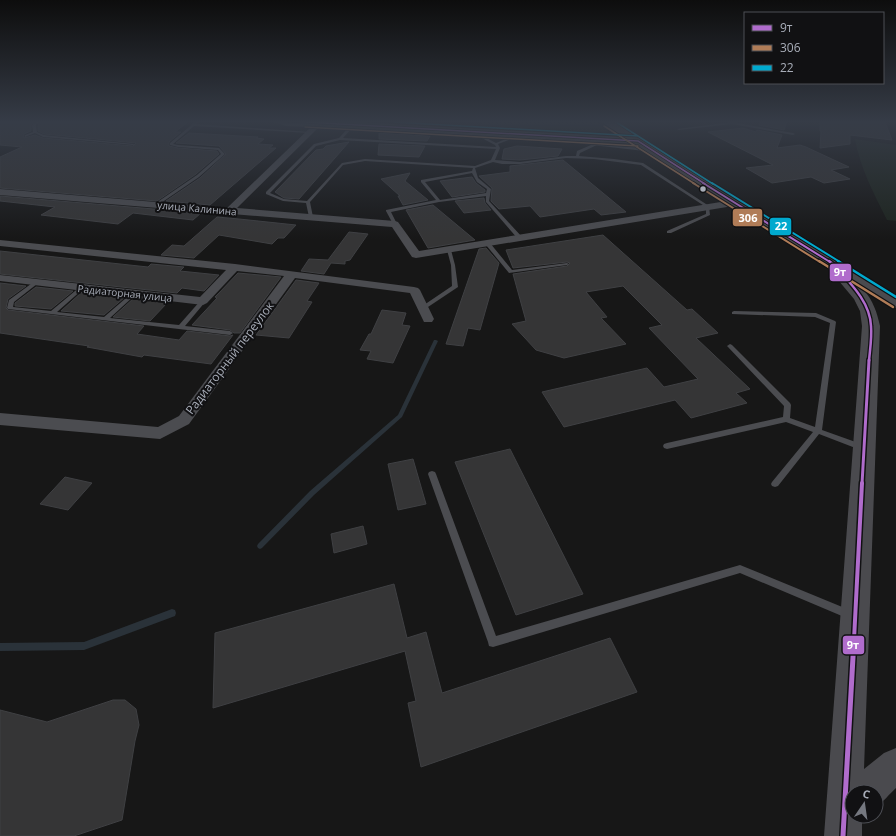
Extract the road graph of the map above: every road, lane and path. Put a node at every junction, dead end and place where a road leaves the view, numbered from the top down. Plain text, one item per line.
1 (215, 161) edge
2 (280, 161) edge
3 (299, 161) edge
4 (359, 161) edge
5 (381, 161) edge
6 (493, 161) joint
7 (540, 161) edge
8 (610, 161) edge
9 (670, 161) edge
10 (475, 167) junction
11 (474, 172) junction
12 (0, 192) edge
13 (488, 194) junction
14 (438, 201) junction
15 (308, 202) junction
16 (733, 203) junction
17 (157, 204) junction
18 (708, 207) junction
19 (229, 211) junction
20 (311, 217) junction
21 (395, 224) junction
22 (669, 232) dead end
23 (520, 238) junction
24 (0, 243) edge
25 (488, 244) junction
26 (449, 250) junction
27 (567, 264) dead end
28 (833, 264) junction
29 (235, 267) junction
30 (292, 274) junction
31 (0, 278) edge
32 (35, 283) junction
33 (81, 288) junction
34 (896, 288) edge
35 (133, 294) junction
36 (203, 301) junction
37 (896, 303) edge
38 (423, 308) junction
39 (52, 313) junction
40 (734, 313) dead end
41 (896, 315) edge
42 (105, 319) junction
43 (428, 319) dead end
44 (180, 328) junction
45 (230, 333) dead end
46 (730, 346) dead end
47 (0, 419) edge
48 (786, 419) junction
49 (818, 431) junction
50 (667, 446) dead end
51 (865, 449) junction
52 (432, 474) dead end
53 (775, 484) dead end
54 (856, 617) junction
55 (896, 765) edge
56 (873, 784) edge
57 (846, 828) edge

1 - 17 lane
2 - 19 street
3 - 15 lane
4 - 15 lane
5 - 10 lane
6 - 7 lane
6 - 10 lane
8 - 18 lane
9 - 16 main road
10 - 11 lane
11 - 13 lane
11 - 14 lane
12 - 17 street, улица Калинина
13 - 14 lane
13 - 23 lane
14 - 21 lane
15 - 20 lane
16 - 18 street
16 - 28 main road
17 - 19 street, улица Калинина
18 - 22 lane
18 - 23 street
19 - 20 street, улица Калинина
20 - 21 street, улица Калинина
21 - 26 street
23 - 25 street
24 - 29 street
25 - 26 street
25 - 27 lane
26 - 38 lane
28 - 34 main road
28 - 37 main road
28 - 41 main road
28 - 51 main road
29 - 30 street
29 - 36 street
30 - 38 street
30 - 47 street, Радиаторный переулок
31 - 32 street, Радиаторная улица
32 - 33 street, Радиаторная улица
32 - 39 lane
33 - 35 street, Радиаторная улица
33 - 39 lane
35 - 36 street, Радиаторная улица
35 - 42 lane
36 - 44 lane
38 - 43 street
39 - 42 lane
40 - 49 lane
42 - 44 lane
44 - 45 lane
46 - 48 lane
48 - 49 lane
48 - 50 lane
49 - 51 lane
49 - 53 lane
51 - 54 main road
52 - 54 lane
54 - 57 main road
55 - 56 main road

